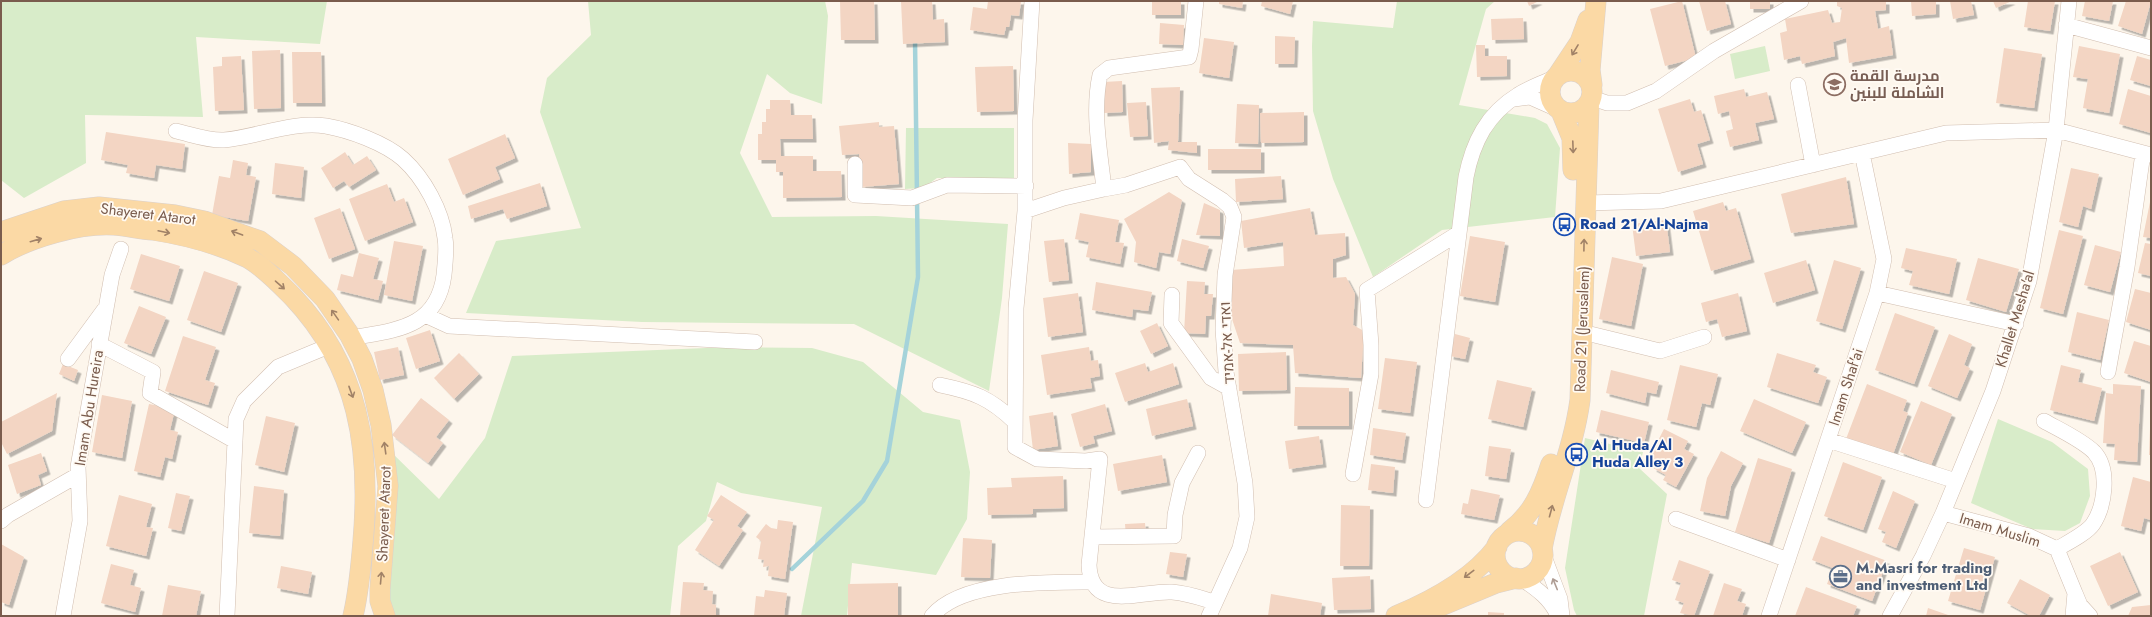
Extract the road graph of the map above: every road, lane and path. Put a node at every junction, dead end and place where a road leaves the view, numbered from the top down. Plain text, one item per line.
1 (1032, 1) edge
2 (1196, 1) edge
3 (1595, 1) edge
4 (1801, 1) edge
5 (2069, 1) edge
6 (2066, 25) junction
7 (2151, 48) edge
8 (1558, 76) junction
9 (1798, 85) dead end
10 (1591, 96) junction
11 (1504, 105) junction
12 (1559, 110) junction
13 (2056, 130) junction
14 (176, 131) dead end
15 (1862, 153) junction
16 (2147, 154) edge
17 (855, 164) dead end
18 (1813, 165) junction
19 (1026, 186) junction
20 (1104, 189) junction
21 (1586, 203) junction
22 (1026, 211) junction
23 (1, 232) edge
24 (1459, 233) junction
25 (121, 249) dead end
26 (1, 255) edge
27 (1877, 293) junction
28 (1172, 295) dead end
29 (106, 307) junction
30 (425, 315) junction
31 (2016, 324) junction
32 (1582, 332) junction
33 (1704, 337) dead end
34 (351, 338) junction
35 (755, 342) dead end
36 (99, 344) junction
37 (331, 345) junction
38 (68, 359) dead end
39 (2108, 372) dead end
40 (940, 385) dead end
41 (1229, 388) junction
42 (2044, 421) dead end
43 (1015, 422) junction
44 (1828, 440) junction
45 (235, 441) junction
46 (1198, 453) dead end
47 (1353, 474) dead end
48 (78, 475) junction
49 (1956, 481) junction
50 (1426, 500) dead end
51 (1943, 513) junction
52 (1676, 519) dead end
53 (1, 521) edge
54 (1510, 532) junction
55 (1093, 537) junction
56 (1496, 547) junction
57 (2057, 549) junction
58 (1543, 552) junction
59 (1788, 560) junction
60 (1519, 579) junction
61 (1092, 582) junction
62 (2075, 593) junction
63 (1212, 609) edge
64 (63, 616) edge
65 (227, 616) edge
66 (353, 616) edge
67 (385, 616) edge
68 (932, 616) edge
69 (1396, 616) edge
70 (1414, 616) edge
71 (1558, 616) edge
72 (1562, 616) edge
73 (1769, 616) edge
74 (1890, 616) edge
75 (2072, 616) edge
76 (2090, 616) edge

1 - 19 street
2 - 20 street
3 -> 8 main road, Road 21 (Jerusalem)
3 - 10 main road, Road 21 (Jerusalem)
4 - 10 street
5 - 6 street, Khallet Mesha'al
6 - 7 street
6 - 13 street, Khallet Mesha'al
8 - 10 main road
8 - 11 street
8 - 12 main road
9 - 18 street
10 - 12 main road
10 - 21 main road, Road 21 (Jerusalem)
11 - 12 street
11 - 24 street
12 -> 54 main road, Road 21 (Jerusalem)
13 - 15 street
13 - 16 street
13 - 31 street, Khallet Mesha'al
14 - 30 street
15 - 18 street
15 - 27 street, Imam Shaf'ai
16 - 39 street
17 - 19 street
18 - 21 street
19 - 22 street
20 - 22 street
20 - 41 street, ואדי אל-אמיד
32 -> 21 main road, Road 21 (Jerusalem)
22 - 43 street
34 -> 23 main road, Shayeret Atarot
24 - 47 street
24 - 50 street
25 - 29 street, Imam Abu Hureira
26 -> 37 main road, Shayeret Atarot
27 - 31 street
27 - 44 street, Imam Shaf'ai
28 - 41 street
29 - 36 street, Imam Abu Hureira
29 - 38 street
30 - 34 street
30 - 35 street
31 - 49 street, Khallet Mesha'al
32 - 33 street
58 -> 32 main road, Road 21 (Jerusalem)
67 -> 34 main road, Shayeret Atarot
36 - 45 street
36 - 48 street, Imam Abu Hureira
37 - 45 street
37 -> 66 main road, Shayeret Atarot
40 - 43 street
41 - 63 street, ואדי אל-אמיד
42 - 57 street, Imam Muslim
43 - 55 street
44 - 49 street
44 - 59 street, Imam Shaf'ai
45 - 65 street
46 - 55 street
48 - 53 street
48 - 64 street, Imam Abu Hureira
49 - 51 street, Khallet Mesha'al
51 - 57 street, Imam Muslim
51 - 74 street, Khallet Mesha'al
52 - 59 street
54 - 56 main road
54 - 58 main road
55 - 61 street
56 - 60 main road
56 -> 69 main road
57 - 62 street, Imam Muslim
58 - 60 main road
72 -> 58 street
59 - 73 street, Imam Shaf'ai
60 - 70 main road
60 - 71 street
61 - 63 street
61 - 68 street
62 - 75 street, Imam Muslim
62 - 76 street, Imam Muslim

